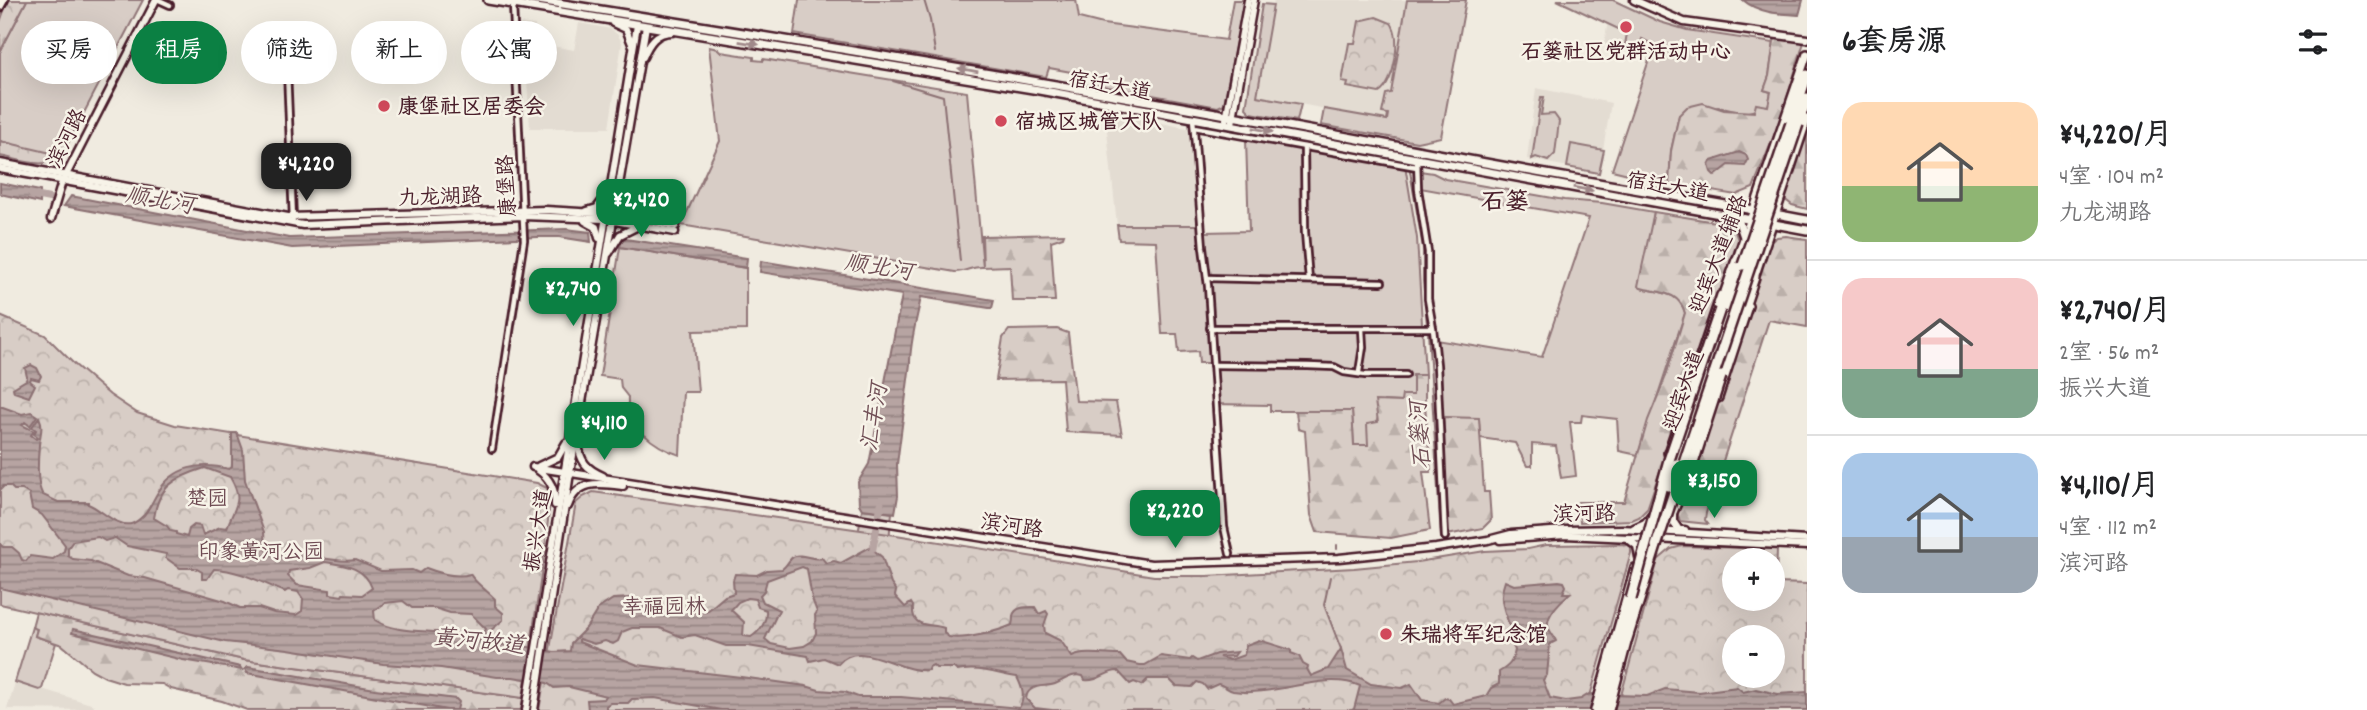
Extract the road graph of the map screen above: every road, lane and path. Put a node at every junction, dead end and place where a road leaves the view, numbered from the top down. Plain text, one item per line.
1 (2, 0) edge
2 (157, 0) edge
3 (488, 0) edge
4 (538, 0) edge
5 (1248, 0) edge
6 (1254, 0) edge
7 (1634, 0) edge
8 (513, 4) junction
9 (170, 5) dead end
10 (0, 9) edge
11 (594, 17) junction
12 (642, 25) junction
13 (688, 33) junction
14 (1807, 39) edge
15 (1807, 54) edge
16 (629, 72) junction
17 (637, 75) junction
18 (1807, 75) edge
19 (288, 84) edge
20 (1807, 98) edge
21 (1193, 117) junction
22 (1229, 120) junction
23 (1797, 122) edge
24 (1194, 127) junction
25 (1304, 147) junction
26 (1418, 158) junction
27 (0, 163) edge
28 (1418, 167) junction
29 (0, 169) edge
30 (65, 179) junction
31 (619, 181) junction
32 (611, 182) junction
33 (1762, 187) junction
34 (1781, 198) junction
35 (1724, 204) junction
36 (1754, 210) junction
37 (583, 212) junction
38 (1720, 212) junction
39 (523, 214) junction
40 (1776, 214) junction
41 (609, 217) junction
42 (577, 218) junction
43 (634, 218) junction
44 (51, 219) dead end
45 (1751, 219) junction
46 (293, 220) junction
47 (1807, 220) edge
48 (1773, 223) junction
49 (642, 225) junction
50 (1807, 230) edge
51 (1770, 235) junction
52 (1744, 239) junction
53 (599, 251) junction
54 (606, 258) junction
55 (1737, 260) junction
56 (1754, 276) junction
57 (1207, 278) junction
58 (1309, 280) junction
59 (1382, 282) dead end
60 (1210, 328) junction
61 (1362, 328) junction
62 (1433, 328) junction
63 (1213, 365) junction
64 (1359, 372) junction
65 (1406, 375) dead end
66 (576, 421) junction
67 (492, 449) dead end
68 (533, 467) junction
69 (568, 473) junction
70 (646, 485) junction
71 (1655, 509) junction
72 (1674, 509) junction
73 (1622, 530) junction
74 (1646, 534) junction
75 (1563, 535) junction
76 (1445, 537) dead end
77 (1746, 537) junction
78 (561, 538) junction
79 (1488, 540) junction
80 (1807, 540) edge
81 (1660, 541) junction
82 (553, 544) junction
83 (1807, 545) edge
84 (1230, 554) dead end
85 (1639, 557) junction
86 (1631, 599) junction
87 (542, 637) junction
88 (533, 693) junction
89 (526, 710) edge
90 (534, 710) edge
91 (1597, 710) edge
92 (1609, 710) edge

1 - 10 street
2 - 9 street
2 - 30 main road, 滨河路
3 - 8 main road, 宿迁大道
22 -> 4 main road, 宿迁大道
5 - 22 main road
6 - 22 main road
7 - 14 main road
8 - 11 main road, 宿迁大道
8 - 39 street, 康堡路
11 - 12 main road, 宿迁大道
11 - 16 main road
12 - 13 main road, 宿迁大道
12 - 16 main road, 振兴大道
12 - 17 main road, 振兴大道
13 - 17 main road
13 -> 21 main road, 宿迁大道
15 - 23 main road, 迎宾大道辅路
16 - 32 main road, 振兴大道
17 - 31 main road, 振兴大道
18 - 23 highway
19 - 46 street
20 - 23 highway
21 - 22 main road, 宿迁大道
21 - 24 street
22 -> 26 main road, 宿迁大道
22 - 35 main road, 宿迁大道
23 - 33 main road, 迎宾大道辅路
23 - 34 main road, 迎宾大道辅路
23 - 81 highway, 迎宾大道, bridge
23 - 86 highway, 迎宾大道, bridge
24 - 25 street
24 - 57 street
25 - 28 street
25 - 58 street
26 - 28 street
26 -> 38 main road, 宿迁大道
27 - 30 main road, 九龙湖路
28 - 62 street
29 - 30 main road, 九龙湖路
30 - 44 main road, 滨河路
30 - 46 main road, 九龙湖路
31 - 41 main road, 振兴大道
31 - 43 main road
32 - 37 main road
32 - 41 main road, 振兴大道
33 - 35 main road
33 - 36 main road, 迎宾大道辅路
34 - 40 main road, 迎宾大道辅路
34 - 47 main road
35 - 36 main road, 宿迁大道
36 - 40 main road, 宿迁大道
36 - 45 main road, 迎宾大道辅路
37 - 39 main road, 九龙湖路
37 - 41 main road, 九龙湖路
38 - 45 main road, 宿迁大道
38 - 52 main road
39 - 42 main road, 九龙湖路
39 - 46 main road, 九龙湖路
39 - 67 street, 康堡路
40 - 47 main road, 宿迁大道
40 - 48 main road, 迎宾大道辅路
41 - 42 main road, 九龙湖路
41 - 43 main road, 九龙湖路
41 - 49 main road, 九龙湖路
41 - 53 main road, 振兴大道
41 - 54 main road, 振兴大道
42 - 53 main road
43 - 49 main road, 九龙湖路
45 - 48 main road, 宿迁大道
45 - 52 main road, 迎宾大道辅路
48 - 50 main road, 宿迁大道
48 - 51 main road, 迎宾大道辅路
49 - 54 main road
50 - 51 main road
51 - 56 main road, 迎宾大道辅路
52 - 55 main road, 迎宾大道辅路
53 - 66 main road, 振兴大道
54 - 66 main road, 振兴大道
55 - 71 main road, 迎宾大道辅路
55 - 86 highway, bridge
56 - 72 main road, 迎宾大道辅路
56 - 81 highway, bridge
57 - 58 street
57 - 60 street
58 - 59 street
60 - 61 street
60 - 63 street
61 - 62 street
61 - 64 street
62 - 76 street
63 - 64 street
63 - 84 street
64 - 65 street
66 - 68 main road
66 - 69 main road, 振兴大道
66 - 70 main road
68 - 69 main road, 滨河路
68 - 82 main road
69 - 70 main road, 滨河路
69 - 78 main road, 振兴大道
69 - 82 main road, 振兴大道
70 - 78 main road
70 - 79 main road, 滨河路
71 - 73 main road
71 - 74 main road, 迎宾大道辅路
72 - 77 main road
72 - 81 main road, 迎宾大道辅路
73 - 74 main road, 滨河路
73 - 79 main road, 滨河路
74 - 75 main road, 滨河路
74 - 81 main road, 滨河路
74 - 85 main road, 迎宾大道辅路
75 - 79 main road, 滨河路
75 - 85 main road
77 - 80 main road, 滨河路
77 - 81 main road, 滨河路
78 - 87 main road, 振兴大道
81 - 83 main road
81 - 92 main road, 迎宾大道辅路
81 - 92 highway, 迎宾大道
82 - 87 main road, 振兴大道
85 - 91 main road, 迎宾大道辅路
86 - 91 highway, 迎宾大道
87 - 88 main road, 振兴大道
88 - 89 main road, 振兴大道
88 - 90 main road, 振兴大道

